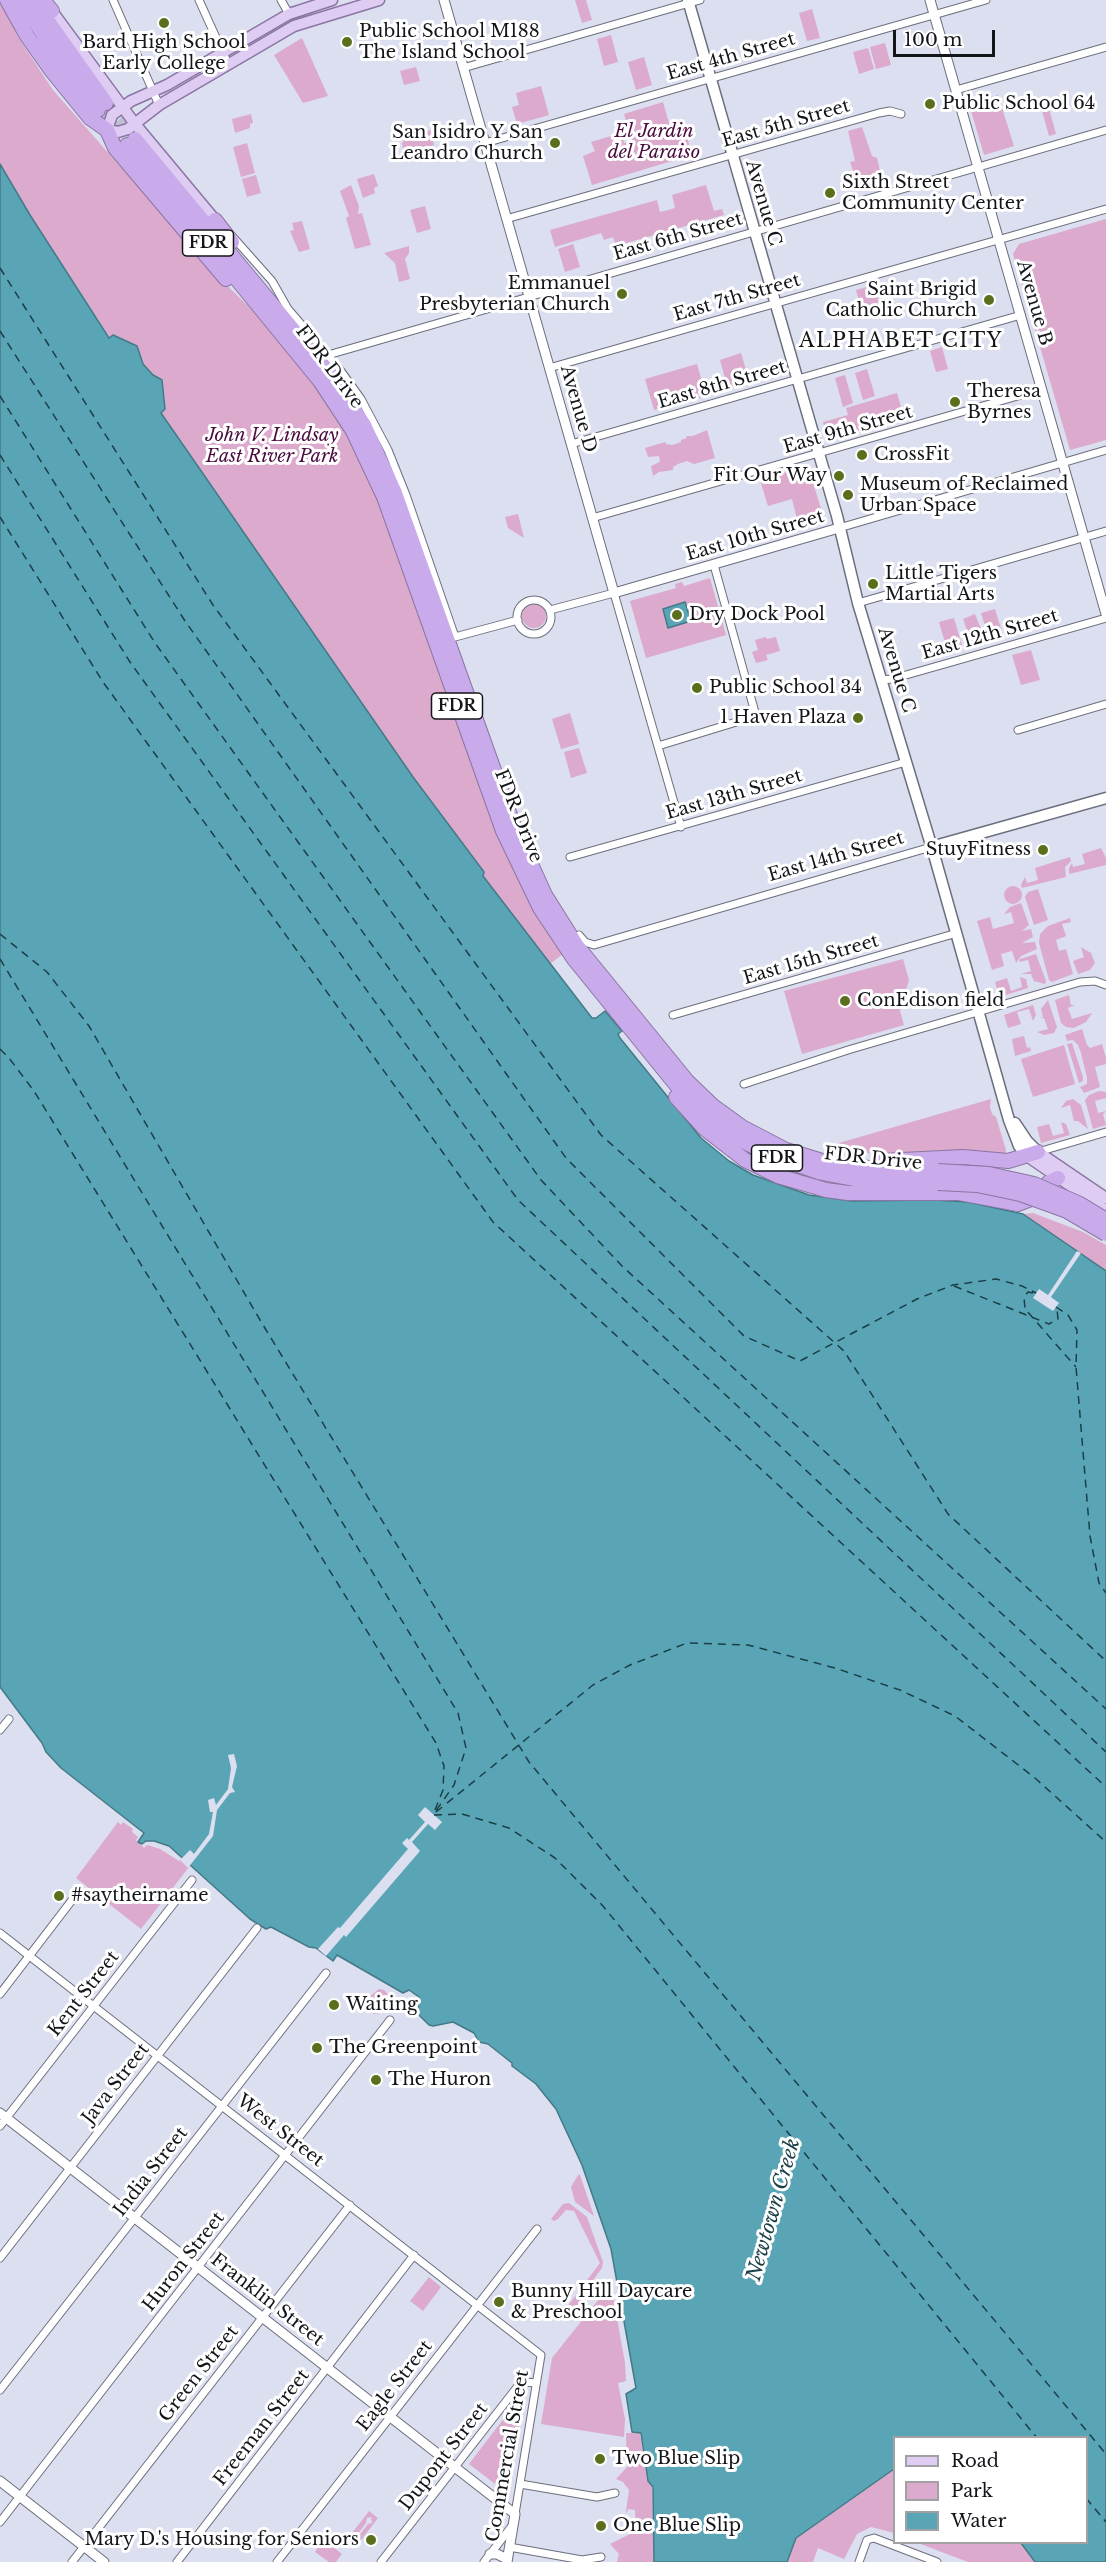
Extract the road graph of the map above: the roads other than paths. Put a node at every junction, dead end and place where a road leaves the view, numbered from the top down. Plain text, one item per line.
1 (7, 0) edge
2 (21, 0) edge
3 (33, 0) edge
4 (113, 0) edge
5 (199, 0) edge
6 (281, 0) edge
7 (332, 0) edge
8 (379, 0) edge
9 (444, 0) edge
10 (930, 0) edge
11 (986, 0) edge
12 (692, 1) edge
13 (47, 4) edge
14 (289, 14) junction
15 (935, 14) junction
16 (1106, 47) edge
17 (222, 53) junction
18 (228, 64) junction
19 (463, 68) junction
20 (710, 79) junction
21 (956, 90) junction
22 (152, 92) junction
23 (159, 105) junction
24 (122, 107) junction
25 (901, 114) dead end
26 (135, 124) junction
27 (107, 130) junction
28 (1106, 130) edge
29 (484, 143) junction
30 (732, 154) junction
31 (978, 166) junction
32 (1106, 209) edge
33 (506, 219) junction
34 (215, 220) junction
35 (754, 231) junction
36 (999, 239) junction
37 (528, 296) junction
38 (775, 303) junction
39 (1021, 315) junction
40 (282, 316) junction
41 (288, 342) junction
42 (328, 355) junction
43 (549, 368) junction
44 (797, 380) junction
45 (1042, 389) junction
46 (571, 444) junction
47 (1106, 450) edge
48 (818, 454) junction
49 (1063, 462) junction
50 (592, 518) junction
51 (839, 528) junction
52 (1106, 531) edge
53 (1084, 538) junction
54 (714, 565) junction
55 (614, 593) junction
56 (858, 603) junction
57 (550, 610) junction
58 (1106, 616) edge
59 (518, 620) junction
60 (881, 680) junction
61 (1106, 704) edge
62 (1018, 730) dead end
63 (658, 746) junction
64 (906, 762) junction
65 (1106, 798) edge
66 (681, 826) junction
67 (931, 847) junction
68 (570, 857) dead end
69 (957, 933) junction
70 (579, 935) dead end
71 (1106, 985) edge
72 (980, 1012) junction
73 (674, 1015) dead end
74 (651, 1056) junction
75 (744, 1084) dead end
76 (1106, 1132) edge
77 (1032, 1154) junction
78 (844, 1166) junction
79 (938, 1177) junction
80 (1058, 1178) junction
81 (1106, 1198) edge
82 (1106, 1210) edge
83 (1106, 1220) edge
84 (1106, 1234) edge
85 (9, 1719) dead end
86 (0, 1730) edge
87 (192, 1880) dead end
88 (79, 1891) dead end
89 (256, 1928) dead end
90 (0, 1933) edge
91 (30, 1956) junction
92 (326, 1973) dead end
93 (0, 1994) edge
94 (94, 2006) junction
95 (390, 2020) dead end
96 (158, 2055) junction
97 (222, 2105) junction
98 (2, 2119) edge
99 (286, 2155) junction
100 (70, 2168) junction
101 (350, 2205) junction
102 (134, 2218) junction
103 (537, 2229) dead end
104 (414, 2255) junction
105 (0, 2258) edge
106 (199, 2267) junction
107 (478, 2304) junction
108 (263, 2318) junction
109 (541, 2355) joint
110 (327, 2368) junction
111 (537, 2383) junction
112 (0, 2390) edge
113 (390, 2416) junction
114 (455, 2467) junction
115 (0, 2481) edge
116 (520, 2484) junction
117 (615, 2493) dead end
118 (20, 2496) junction
119 (514, 2514) junction
120 (0, 2522) edge
121 (513, 2526) junction
122 (84, 2546) junction
123 (509, 2547) junction
124 (601, 2557) dead end
125 (487, 2558) edge
126 (507, 2560) edge
127 (72, 2562) edge
128 (104, 2562) edge
129 (177, 2562) edge
130 (277, 2562) edge
131 (381, 2562) edge
132 (859, 2562) edge
133 (937, 2562) edge

1 - 27 highway
2 - 3 highway
4 - 22 street
5 - 17 street
6 - 14 street
7 - 14 main road
8 - 18 main road
9 - 19 street, Avenue D
10 - 15 street, Avenue B
11 - 15 street, East 4th Street
12 - 19 street
12 - 20 main road, Avenue C
13 - 24 main road, FDR Drive
14 - 17 main road
15 - 20 street, East 4th Street
15 - 21 street, Avenue B
16 - 21 street
17 - 18 street
17 - 22 main road
18 - 23 main road
19 - 29 street, Avenue D
20 - 29 street, East 4th Street
20 - 30 main road, Avenue C
21 - 31 street, Avenue B
22 - 23 street
22 - 24 main road
23 - 26 main road
24 - 26 main road, FDR Drive
24 - 27 main road
25 - 30 street, East 5th Street
26 - 27 main road
26 - 34 main road, FDR Drive
27 - 41 highway
28 - 31 street, East 6th Street
29 - 33 street, Avenue D
30 - 33 street, East 5th Street
30 - 35 main road, Avenue C
31 - 35 street, East 6th Street
31 - 36 street, Avenue B
32 - 36 street, East 7th Street
33 - 37 street, Avenue D
34 - 40 highway
34 - 42 street, FDR Drive
35 - 37 street, East 6th Street
35 - 38 main road, Avenue C
36 - 38 street, East 7th Street
36 - 39 street, Avenue B
37 - 42 street, East 6th Street
37 - 43 street, Avenue D
38 - 43 street, East 7th Street
38 - 44 main road, Avenue C
39 - 44 street, East 8th Street
39 - 45 street, Avenue B
40 - 41 highway, FDR Drive / FDR
40 - 78 highway, FDR Drive / FDR
41 - 74 highway, FDR Drive / FDR
42 - 59 street, FDR Drive
43 - 46 street, Avenue D
44 - 46 street, East 8th Street
44 - 48 main road, Avenue C
45 - 48 street, East 9th Street
45 - 49 street, Avenue B
46 - 50 street, Avenue D
47 - 49 street, East 10th Street
48 - 50 street, East 9th Street
48 - 51 main road, Avenue C
49 - 51 street, East 10th Street
49 - 53 street, Avenue B
50 - 55 street, Avenue D
51 - 54 street, East 10th Street
51 - 56 main road, Avenue C
52 - 53 street
53 - 56 street
53 - 58 street, Avenue B
54 - 55 street, East 10th Street
54 - 63 street
55 - 57 street, East 10th Street
55 - 63 street, Avenue D
56 - 60 main road, Avenue C
57 - 59 street
57 - 59 street
58 - 60 street, East 12th Street
60 - 64 main road, Avenue C
61 - 62 street
63 - 66 street, Avenue D
64 - 66 street, East 13th Street
64 - 67 main road, Avenue C
65 - 67 main road, East 14th Street
66 - 68 street, East 13th Street
67 - 69 main road, Avenue C
67 - 70 street, East 14th Street
69 - 72 main road, Avenue C
69 - 73 street, East 15th Street
71 - 72 street
72 - 75 street
72 - 77 main road, Avenue C
74 - 79 highway, FDR Drive / FDR
74 - 80 highway
76 - 77 street
77 - 78 highway
77 - 80 main road, Avenue C
77 - 81 main road, Avenue C
78 - 79 highway, FDR Drive / FDR
79 - 83 highway, FDR Drive / FDR, bridge
79 - 84 highway, FDR Drive / FDR, bridge
80 - 82 main road, Avenue C
85 - 86 street
87 - 94 street, Kent Street
88 - 91 street
89 - 96 street, Java Street
90 - 91 street, West Street
91 - 93 street
91 - 94 street, West Street
92 - 97 street, India Street
94 - 96 street, West Street
94 - 98 street, Kent Street
95 - 99 street, Huron Street
96 - 97 street, West Street
96 - 100 street, Java Street
97 - 99 street, West Street
97 - 102 street, India Street
98 - 100 street, Franklin Street
99 - 101 street, West Street
99 - 106 street, Huron Street
100 - 102 street, Franklin Street
100 - 105 street, Java Street
101 - 104 street, West Street
101 - 108 street, Green Street
102 - 106 street, Franklin Street
102 - 112 street, India Street
103 - 107 street, Eagle Street
104 - 107 street, West Street
104 - 110 street, Freeman Street
106 - 108 street, Franklin Street
106 - 118 street, Huron Street
107 - 109 street, West Street
107 - 113 street, Eagle Street
108 - 110 street, Franklin Street
108 - 122 street, Green Street
109 - 111 street, Commercial Street
110 - 113 street, Franklin Street
110 - 129 street, Freeman Street
111 - 114 street, Dupont Street
111 - 116 street, Commercial Street
113 - 114 street, Franklin Street
113 - 130 street, Eagle Street
114 - 119 street, Franklin Street
114 - 131 street, Dupont Street
115 - 118 street
116 - 117 street
116 - 119 street, Commercial Street
118 - 120 street, Huron Street
118 - 122 street
119 - 121 street, Commercial Street
121 - 123 street, Commercial Street
121 - 125 street
122 - 127 street, Green Street
122 - 128 street
123 - 124 street
123 - 126 street, Commercial Street
125 - 126 street
132 - 133 street

